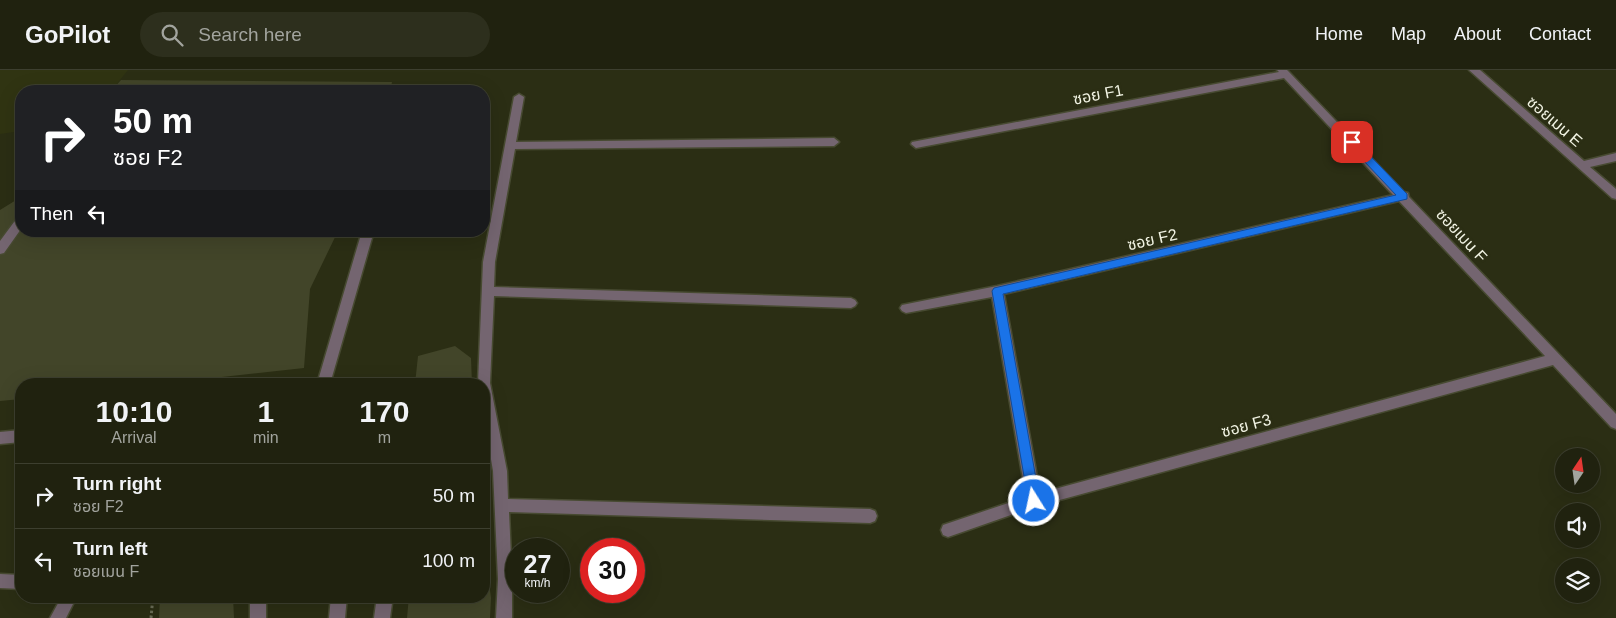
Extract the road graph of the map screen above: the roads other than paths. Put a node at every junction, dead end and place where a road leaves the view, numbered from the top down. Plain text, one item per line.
1 (1474, 70) edge
2 (1284, 72) edge
3 (520, 97) dead end
4 (834, 142) dead end
5 (916, 144) dead end
6 (510, 146) junction
7 (1616, 157) edge
8 (1581, 165) junction
9 (1616, 195) edge
10 (1404, 196) junction
11 (15, 229) edge
12 (366, 237) edge
13 (0, 250) edge
14 (488, 291) junction
15 (998, 291) junction
16 (851, 303) dead end
17 (906, 308) dead end
18 (1555, 358) junction
19 (325, 378) edge
20 (484, 378) edge
21 (490, 416) edge
22 (1616, 423) edge
23 (15, 437) edge
24 (0, 438) edge
25 (1034, 501) junction
26 (502, 505) junction
27 (870, 516) dead end
28 (948, 530) dead end
29 (0, 581) edge
30 (15, 582) edge
31 (66, 603) edge
32 (258, 603) edge
33 (338, 603) edge
34 (384, 603) edge
35 (58, 618) edge
36 (258, 618) edge
37 (337, 618) edge
38 (382, 618) edge
39 (504, 618) edge

1 - 8 street, ซอยเมน E
2 - 5 street, ซอย F1
2 - 10 street, ซอยเมน F
3 - 6 street
4 - 6 street
6 - 14 street
7 - 8 street
8 - 9 street, ซอยเมน E
10 - 15 street, ซอย F2
10 - 18 street, ซอยเมน F
11 - 13 street
12 - 19 street
14 - 16 street
14 - 20 street
15 - 17 street, ซอย F2
15 - 25 street
18 - 22 street, ซอยเมน F
18 - 25 street, ซอย F3
21 - 26 street
23 - 24 street
25 - 28 street, ซอย F3
26 - 27 street
26 - 39 street
29 - 30 street
31 - 35 street
32 - 36 street
33 - 37 street
34 - 38 street

